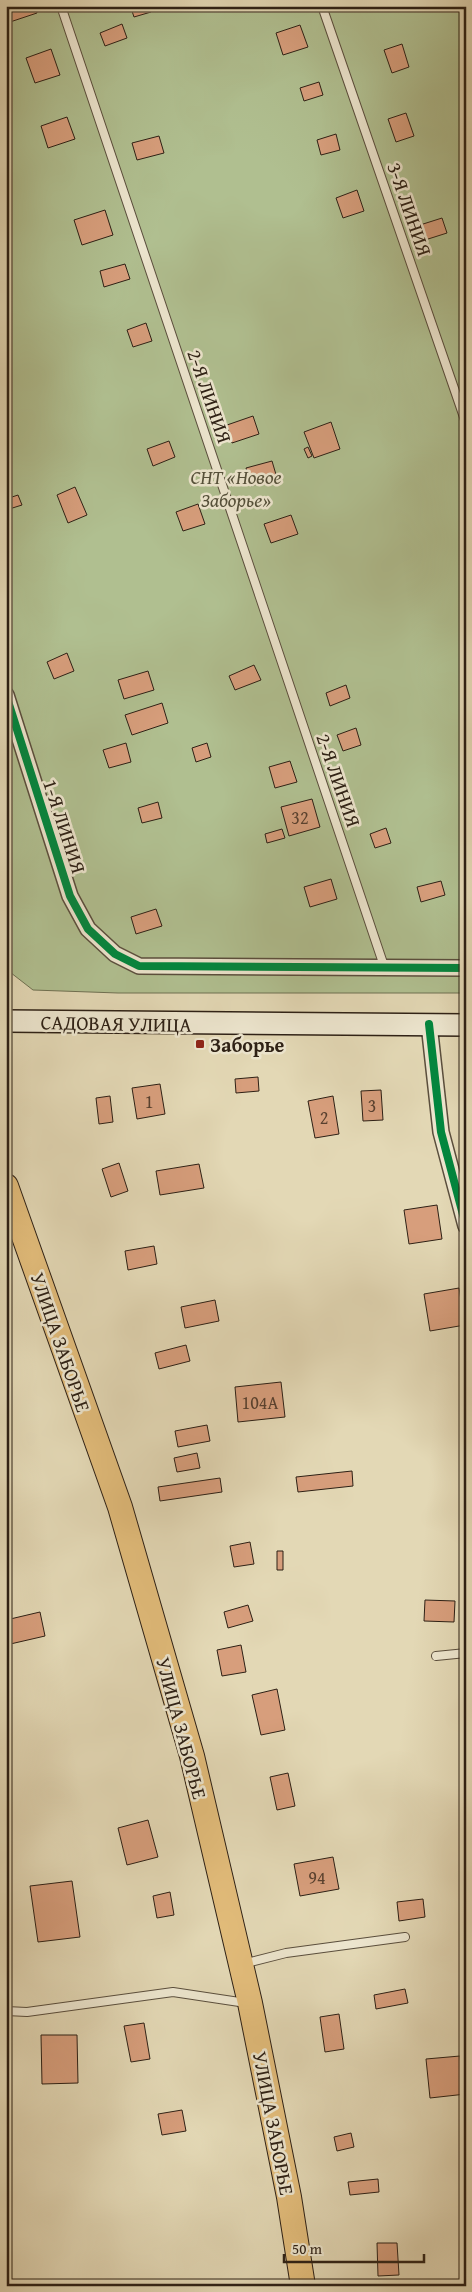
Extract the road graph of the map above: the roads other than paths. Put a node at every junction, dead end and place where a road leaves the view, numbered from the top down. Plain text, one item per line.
1 (61, 6) edge
2 (322, 6) edge
3 (466, 423) edge
4 (6, 695) edge
5 (384, 966) junction
6 (466, 968) edge
7 (6, 1021) edge
8 (429, 1024) junction
9 (466, 1024) edge
10 (6, 1186) edge
11 (466, 1226) edge
12 (466, 1653) edge
13 (436, 1656) dead end
14 (405, 1937) dead end
15 (241, 1964) junction
16 (250, 2003) junction
17 (6, 2011) edge
18 (303, 2286) edge

1 - 5 lane, 2-Я ЛИНИЯ
2 - 3 lane, 3-Я ЛИНИЯ
4 - 5 street, 1-Я ЛИНИЯ
5 - 6 street, 1-Я ЛИНИЯ
7 - 8 main road, САДОВАЯ УЛИЦА
8 - 9 main road, САДОВАЯ УЛИЦА
8 - 11 street
10 - 15 main road, УЛИЦА ЗАБОРЬЕ
12 - 13 lane
14 - 15 lane
15 - 16 main road, УЛИЦА ЗАБОРЬЕ
16 - 17 lane
16 - 18 main road, УЛИЦА ЗАБОРЬЕ

